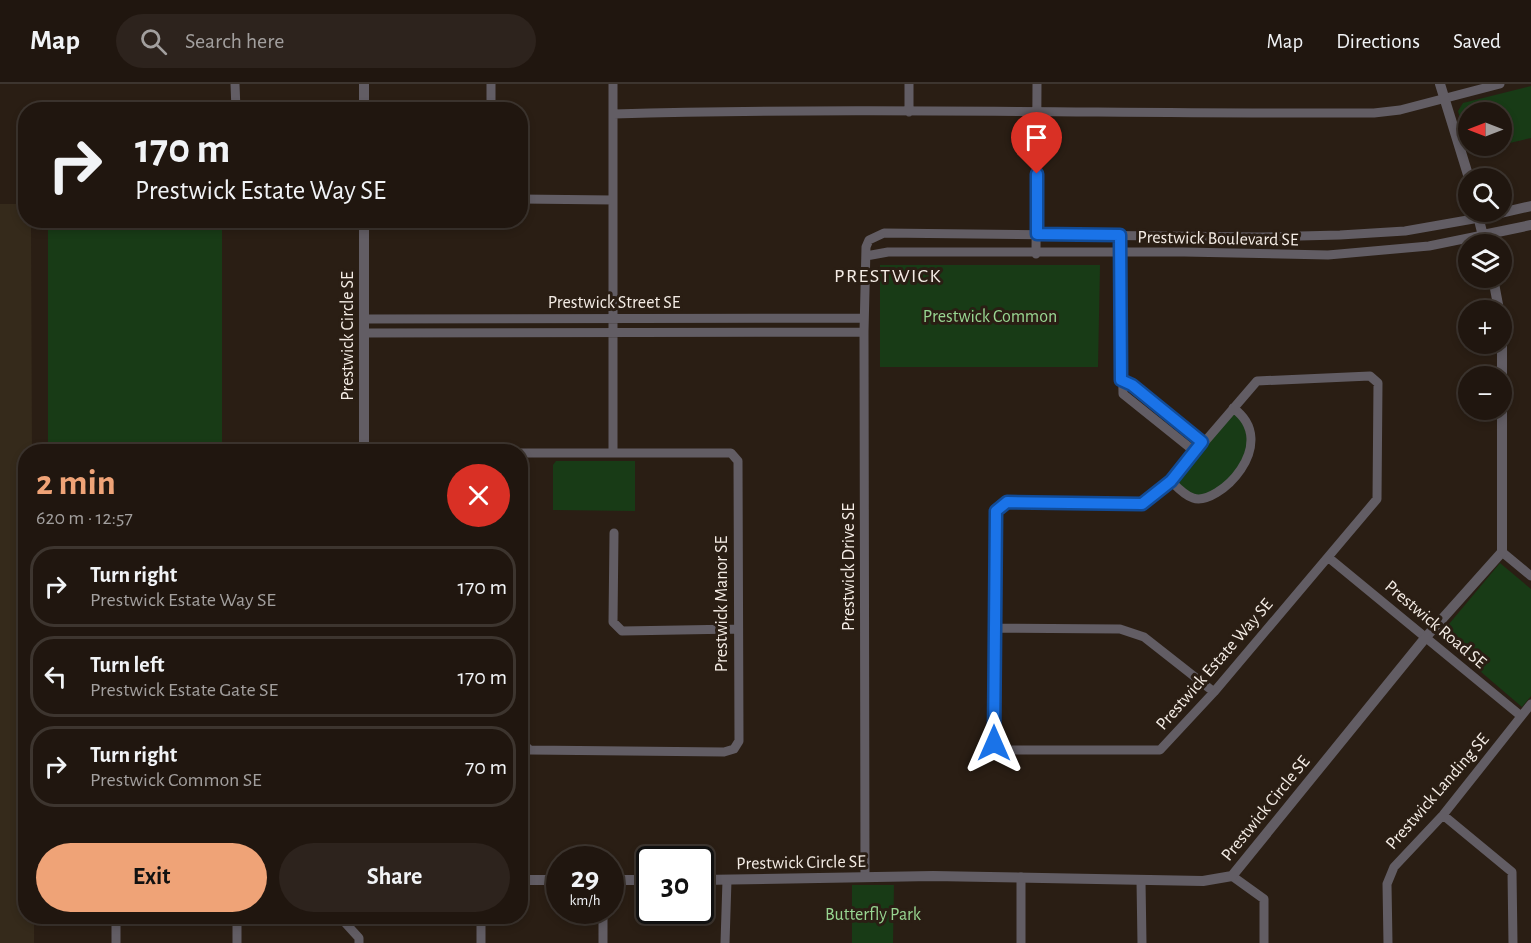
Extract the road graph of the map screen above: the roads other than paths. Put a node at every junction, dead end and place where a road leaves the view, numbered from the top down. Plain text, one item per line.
1 (235, 84) edge
2 (364, 84) edge
3 (491, 84) edge
4 (614, 84) edge
5 (909, 84) edge
6 (1037, 84) edge
7 (1440, 84) edge
8 (1500, 84) edge
9 (1445, 99) junction
10 (236, 102) edge
11 (364, 102) edge
12 (491, 102) edge
13 (909, 112) junction
14 (1037, 112) junction
15 (614, 114) junction
16 (1466, 168) edge
17 (528, 199) edge
18 (613, 200) junction
19 (1531, 206) edge
20 (1512, 209) edge
21 (1458, 219) edge
22 (1531, 225) edge
23 (364, 228) edge
24 (1037, 234) junction
25 (1503, 234) edge
26 (1120, 235) junction
27 (1458, 243) edge
28 (1121, 253) junction
29 (1036, 254) junction
30 (866, 256) junction
31 (864, 318) junction
32 (364, 319) junction
33 (614, 319) junction
34 (864, 332) junction
35 (364, 333) junction
36 (614, 333) junction
37 (1502, 354) edge
38 (1121, 380) junction
39 (1233, 408) junction
40 (1202, 442) junction
41 (364, 444) edge
42 (1194, 451) junction
43 (528, 453) edge
44 (613, 453) junction
45 (1171, 481) junction
46 (614, 533) dead end
47 (1502, 552) junction
48 (1329, 558) junction
49 (1531, 576) edge
50 (995, 628) junction
51 (737, 629) junction
52 (1426, 637) junction
53 (1214, 692) junction
54 (1531, 704) edge
55 (1521, 716) junction
56 (528, 748) edge
57 (1443, 815) junction
58 (1232, 876) junction
59 (865, 877) junction
60 (1021, 877) junction
61 (528, 880) edge
62 (546, 880) edge
63 (714, 880) edge
64 (727, 880) junction
65 (1141, 881) junction
66 (116, 924) edge
67 (237, 924) edge
68 (346, 924) edge
69 (481, 924) edge
70 (603, 924) edge
71 (116, 943) edge
72 (237, 943) edge
73 (359, 943) edge
74 (481, 943) edge
75 (603, 943) edge
76 (725, 943) edge
77 (1021, 943) edge
78 (1142, 943) edge
79 (1264, 943) edge
80 (1388, 943) edge
81 (1513, 943) edge

1 - 10 street
2 - 11 street
3 - 12 street
4 - 15 street
5 - 13 street
6 - 14 street
7 - 9 street
8 - 9 street
9 - 14 street
9 - 16 street
13 - 14 street
13 - 15 street
14 - 24 street
15 - 18 street
17 - 18 street
18 - 33 street
19 - 20 street, Prestwick Boulevard SE
21 - 26 street, Prestwick Boulevard SE
22 - 25 street, Prestwick Boulevard SE
23 - 32 street, Prestwick Circle SE
24 - 26 street, Prestwick Boulevard SE
24 - 29 street
24 - 30 street, Prestwick Boulevard SE
26 - 28 street
27 - 28 street, Prestwick Boulevard SE
28 - 29 street, Prestwick Boulevard SE
28 - 38 street
29 - 30 street, Prestwick Boulevard SE
30 - 31 street, Prestwick Drive SE
31 - 33 street, Prestwick Street SE
31 - 34 street, Prestwick Drive SE
32 - 33 street, Prestwick Street SE
32 - 35 street, Prestwick Circle SE
33 - 36 street
34 - 36 street, Prestwick Street SE
34 - 59 street, Prestwick Drive SE
35 - 36 street, Prestwick Street SE
35 - 41 street, Prestwick Circle SE
36 - 44 street
37 - 47 street
38 - 40 street
38 - 42 street
39 - 40 street, Prestwick Estate Way SE
39 - 45 street
39 - 48 street, Prestwick Estate Way SE
40 - 42 street, Prestwick Estate Way SE
42 - 45 street, Prestwick Estate Way SE
43 - 44 street, Prestwick Manor SE
44 - 51 street, Prestwick Manor SE
45 - 50 street, Prestwick Estate Way SE
46 - 51 street
47 - 49 street
47 - 52 street, Prestwick Circle SE
48 - 52 street, Prestwick Road SE
48 - 53 street, Prestwick Estate Way SE
50 - 53 street
50 - 53 street, Prestwick Estate Way SE
51 - 56 street, Prestwick Manor SE
52 - 55 street, Prestwick Road SE
52 - 58 street, Prestwick Circle SE
54 - 55 street, Prestwick Landing SE
55 - 57 street, Prestwick Landing SE
57 - 80 street, Prestwick Landing SE
57 - 81 street
58 - 65 street, Prestwick Circle SE
58 - 79 street
59 - 60 street, Prestwick Circle SE
59 - 64 street, Prestwick Circle SE
60 - 65 street, Prestwick Circle SE
60 - 77 street
61 - 62 street
63 - 64 street, Prestwick Circle SE
64 - 76 street
65 - 78 street
66 - 71 street
67 - 72 street
68 - 73 street
69 - 74 street
70 - 75 street

